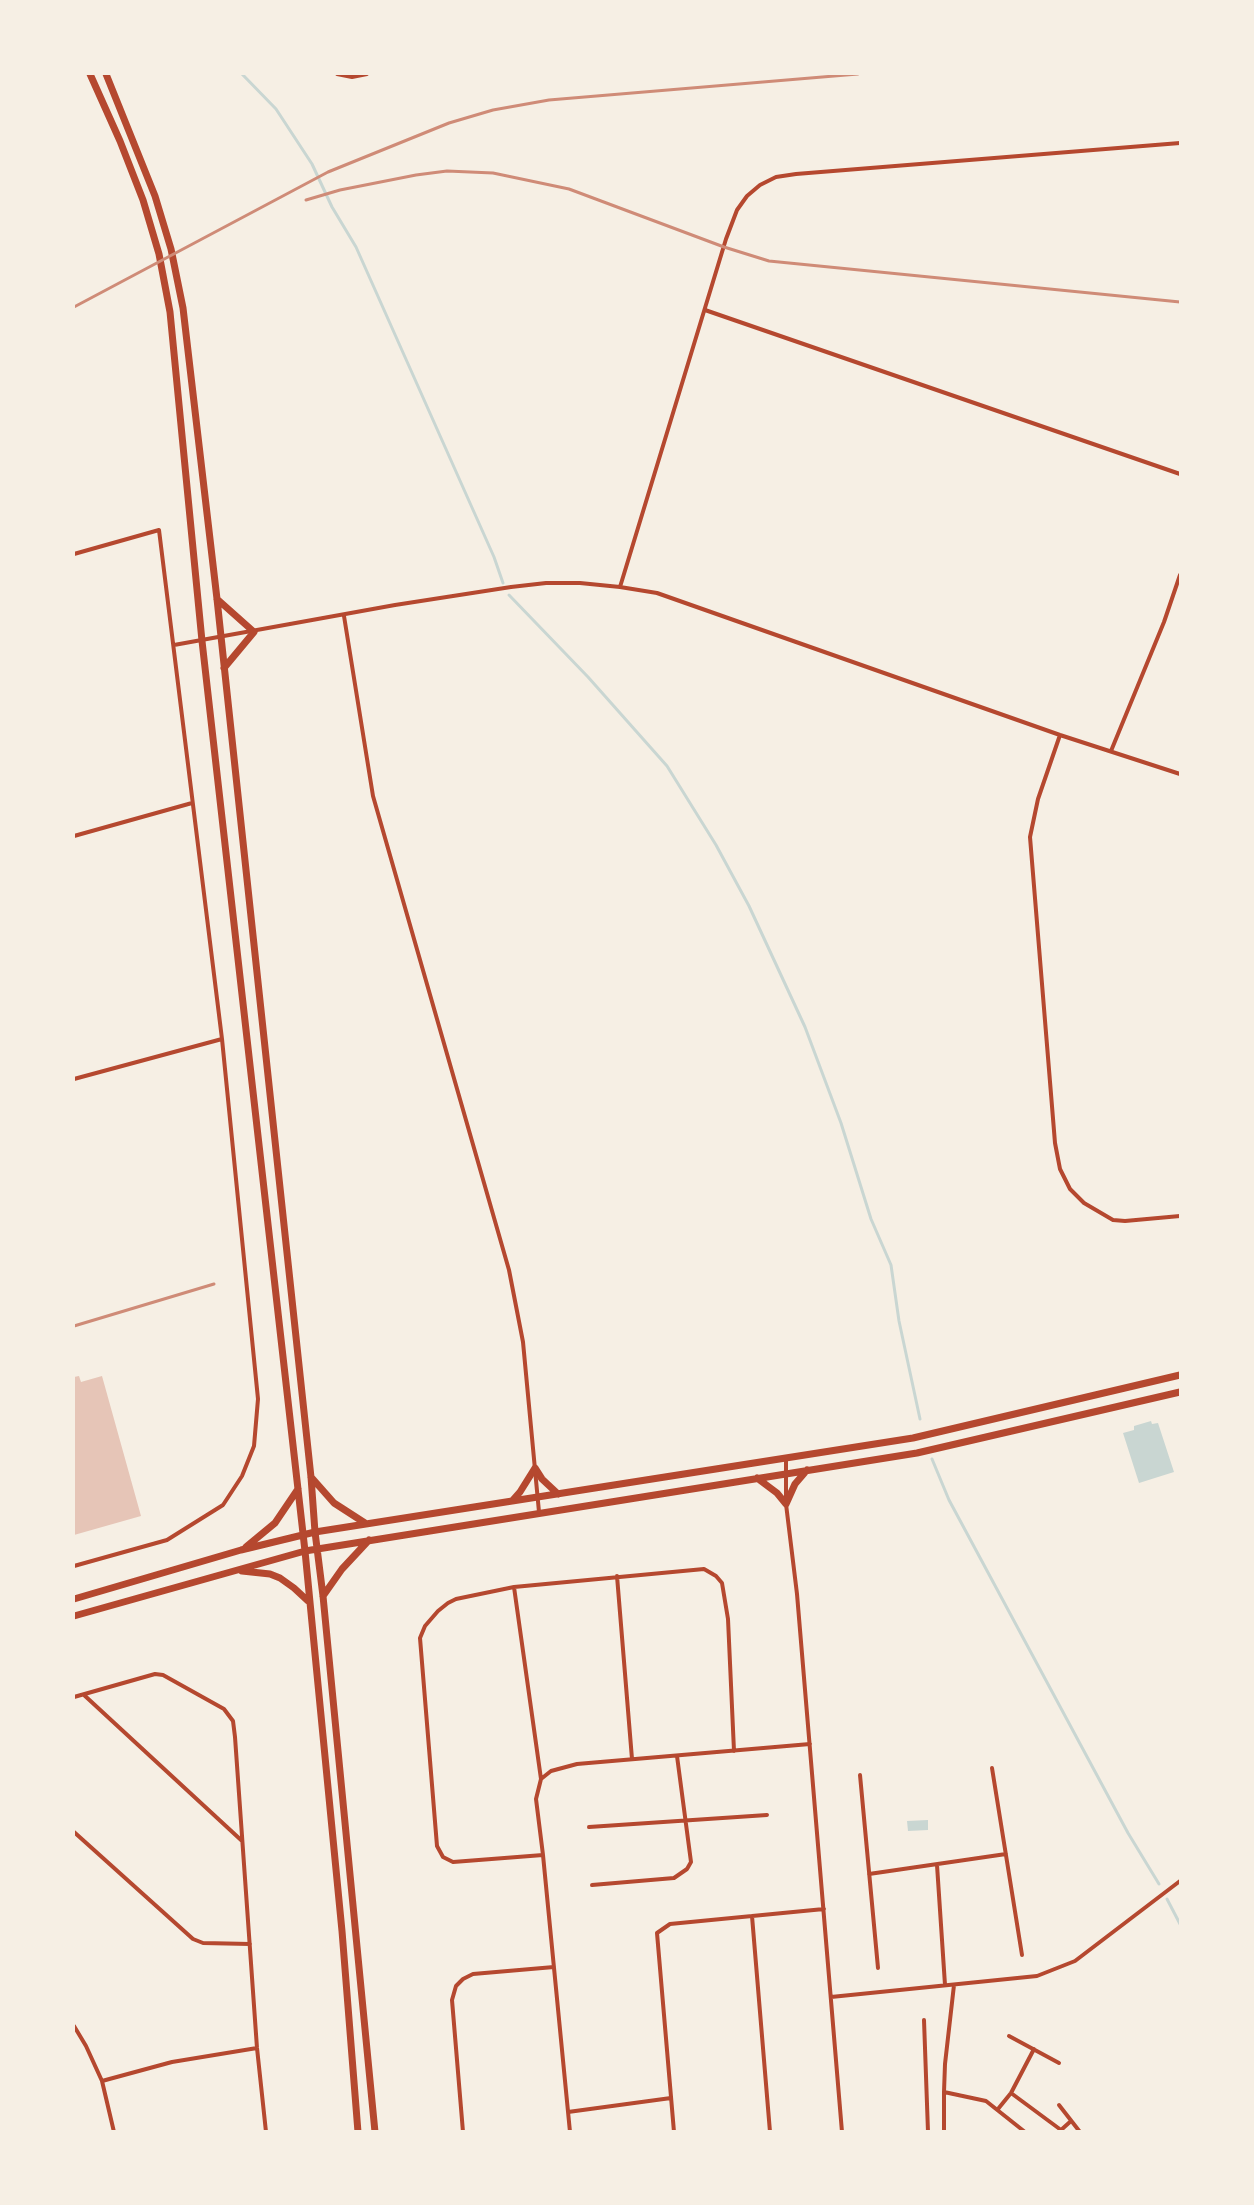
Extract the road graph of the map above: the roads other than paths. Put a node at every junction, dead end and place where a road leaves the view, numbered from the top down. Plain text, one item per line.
1 (90, 74) edge
2 (106, 74) edge
3 (337, 74) edge
4 (367, 74) edge
5 (1180, 143) edge
6 (705, 310) junction
7 (1180, 474) edge
8 (74, 554) edge
9 (1180, 574) edge
10 (620, 586) junction
11 (217, 598) junction
12 (344, 616) junction
13 (254, 632) junction
14 (221, 638) junction
15 (202, 641) junction
16 (174, 645) junction
17 (224, 668) junction
18 (1060, 735) junction
19 (1111, 751) junction
20 (1180, 774) edge
21 (192, 803) junction
22 (74, 836) edge
23 (222, 1039) junction
24 (74, 1079) edge
25 (1180, 1216) edge
26 (1180, 1375) edge
27 (1180, 1392) edge
28 (786, 1459) junction
29 (535, 1468) junction
30 (807, 1470) junction
31 (787, 1473) junction
32 (311, 1477) junction
33 (757, 1478) junction
34 (298, 1489) junction
35 (558, 1494) junction
36 (538, 1497) junction
37 (512, 1501) junction
38 (786, 1504) junction
39 (539, 1512) junction
40 (365, 1523) junction
41 (315, 1532) junction
42 (303, 1535) junction
43 (369, 1540) junction
44 (318, 1549) junction
45 (242, 1550) junction
46 (305, 1551) junction
47 (74, 1566) edge
48 (236, 1571) junction
49 (617, 1576) junction
50 (514, 1587) junction
51 (323, 1596) junction
52 (74, 1599) edge
53 (309, 1601) junction
54 (74, 1616) edge
55 (83, 1694) junction
56 (74, 1697) edge
57 (810, 1744) junction
58 (734, 1751) junction
59 (677, 1756) junction
60 (632, 1759) junction
61 (992, 1768) dead end
62 (860, 1775) dead end
63 (541, 1779) junction
64 (767, 1815) dead end
65 (685, 1820) junction
66 (589, 1827) dead end
67 (74, 1832) edge
68 (242, 1840) junction
69 (1006, 1854) junction
70 (543, 1855) junction
71 (937, 1865) junction
72 (869, 1874) junction
73 (1180, 1881) edge
74 (592, 1885) dead end
75 (824, 1910) junction
76 (752, 1916) junction
77 (250, 1944) junction
78 (1022, 1955) dead end
79 (554, 1967) junction
80 (878, 1968) dead end
81 (945, 1985) junction
82 (954, 1985) junction
83 (831, 1997) junction
84 (924, 2020) dead end
85 (74, 2026) edge
86 (1009, 2036) dead end
87 (257, 2048) junction
88 (1034, 2049) junction
89 (1059, 2062) dead end
90 (102, 2081) junction
91 (945, 2092) junction
92 (1011, 2093) junction
93 (671, 2098) junction
94 (1059, 2105) dead end
95 (998, 2109) junction
96 (568, 2112) junction
97 (1071, 2121) junction
98 (1024, 2131) edge
99 (114, 2132) edge
100 (266, 2132) edge
101 (358, 2132) edge
102 (375, 2132) edge
103 (463, 2132) edge
104 (570, 2132) edge
105 (674, 2132) edge
106 (770, 2132) edge
107 (842, 2132) edge
108 (928, 2132) edge
109 (944, 2132) edge
110 (1080, 2132) edge

1 - 15 main road
2 - 11 main road
3 - 4 street
5 - 6 street
6 - 7 street
6 - 10 street
8 - 16 street
9 - 19 street
10 - 12 street
10 - 18 street
11 - 13 main road
11 - 14 main road
12 - 13 street
12 - 29 street
13 - 14 street
13 - 17 main road
14 - 15 street
14 - 17 main road
15 - 16 street
15 - 34 main road
16 - 21 street
17 - 32 main road
18 - 19 street
18 - 25 street
19 - 20 street
21 - 22 street
21 - 23 street
23 - 24 street
23 - 47 street
26 - 28 main road
27 - 30 main road
28 - 31 street
28 - 35 main road
29 - 35 main road
29 - 36 street
29 - 37 main road
30 - 31 main road
30 - 38 main road
31 - 33 main road
31 - 38 street
32 - 40 main road
32 - 41 main road
33 - 38 main road
33 - 39 main road
34 - 42 main road
34 - 45 main road
35 - 36 main road
36 - 37 main road
36 - 39 street
37 - 40 main road
38 - 57 street
39 - 43 main road
40 - 41 main road
41 - 42 main road
41 - 44 main road
42 - 45 main road
42 - 46 main road
43 - 44 main road
43 - 51 main road
44 - 46 main road
44 - 51 main road
45 - 52 main road
46 - 48 main road
46 - 53 main road
48 - 53 main road
48 - 54 main road
49 - 50 street
49 - 58 street
49 - 60 street
50 - 63 street
50 - 70 street
51 - 102 main road
53 - 101 main road
55 - 56 street
55 - 68 street
55 - 68 street
57 - 58 street
57 - 75 street
58 - 59 street
59 - 60 street
59 - 65 street
60 - 63 street
61 - 69 street
62 - 72 street
63 - 70 street
64 - 65 street
65 - 66 street
65 - 74 street
67 - 77 street
68 - 77 street
69 - 71 street
69 - 78 street
70 - 79 street
71 - 72 street
71 - 81 street
72 - 80 street
73 - 82 street
75 - 76 street
75 - 83 street
76 - 93 street
76 - 106 street
77 - 87 street
79 - 96 street
79 - 103 street
81 - 82 street
81 - 83 street
82 - 91 street
83 - 107 street
84 - 108 street
85 - 90 street
86 - 88 street
87 - 90 street
87 - 100 street
88 - 89 street
88 - 92 street
90 - 99 street
91 - 95 street
91 - 109 street
92 - 95 street
92 - 97 street
93 - 96 street
93 - 105 street
94 - 97 street
95 - 98 street
96 - 104 street
97 - 110 street

